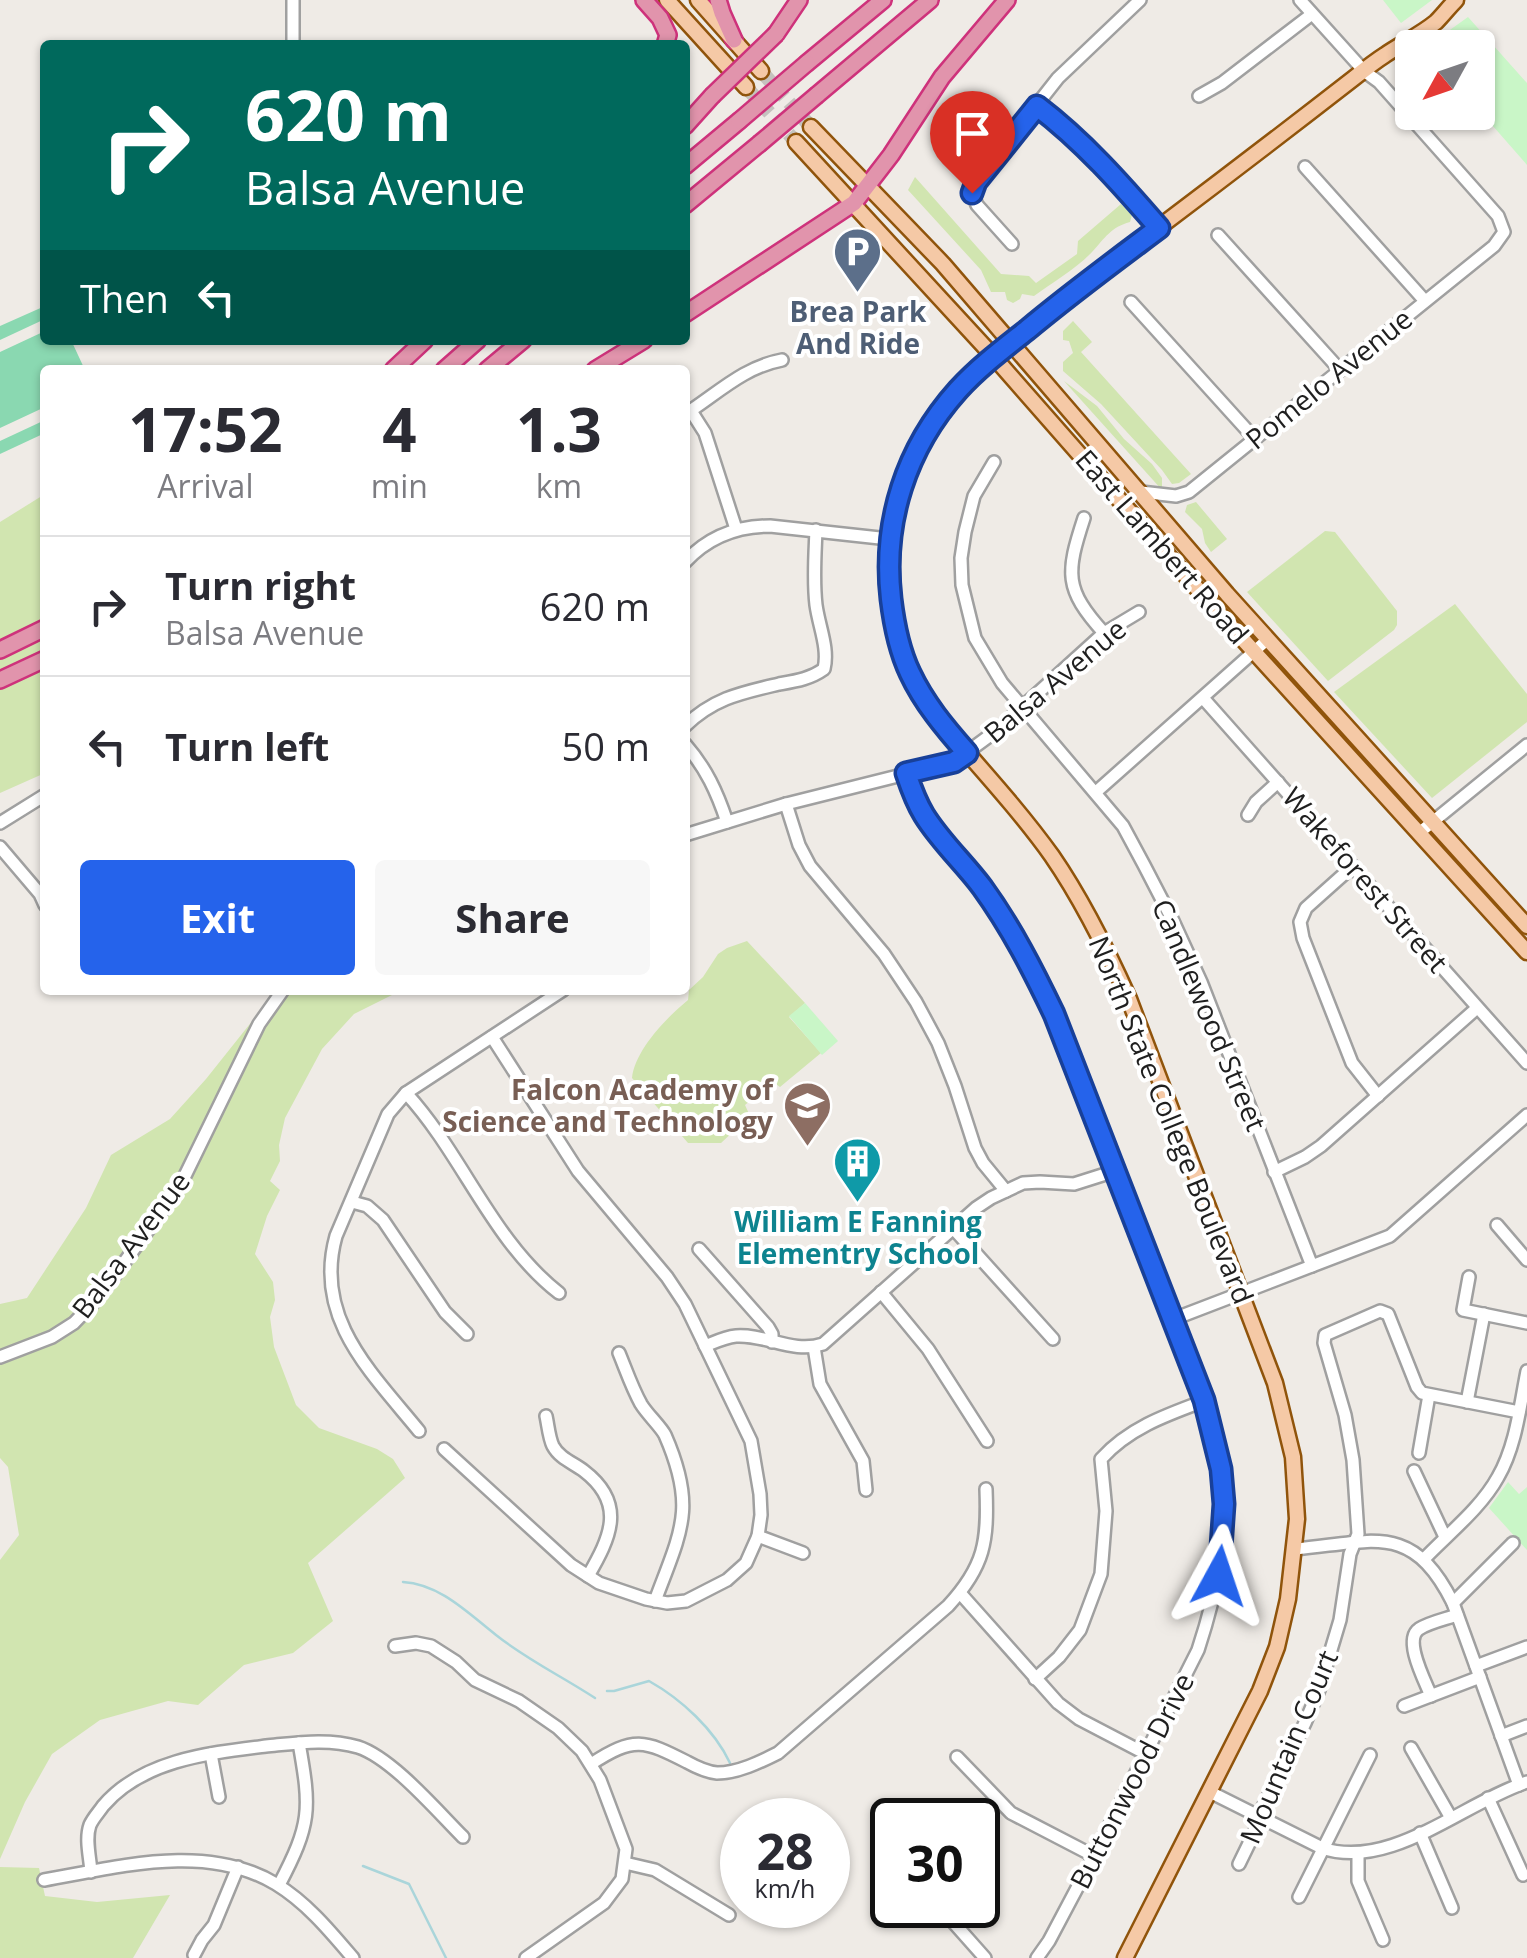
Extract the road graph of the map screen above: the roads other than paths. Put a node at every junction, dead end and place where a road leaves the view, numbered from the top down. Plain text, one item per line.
1 (293, 0) edge
2 (644, 0) edge
3 (667, 0) edge
4 (698, 0) edge
5 (718, 0) edge
6 (799, 0) edge
7 (884, 0) edge
8 (930, 0) edge
9 (1007, 0) edge
10 (1140, 0) edge
11 (1300, 0) edge
12 (1456, 0) edge
13 (1312, 14) junction
14 (293, 40) edge
15 (666, 40) edge
16 (734, 40) junction
17 (1364, 70) junction
18 (762, 71) tunnel mouth
19 (746, 87) tunnel mouth
20 (1199, 96) dead end
21 (1037, 106) junction
22 (690, 120) edge
23 (811, 126) tunnel mouth
24 (796, 142) tunnel mouth
25 (690, 162) edge
26 (1306, 167) dead end
27 (869, 185) junction
28 (690, 202) edge
29 (854, 203) junction
30 (1159, 228) junction
31 (1218, 234) dead end
32 (1012, 244) dead end
33 (1425, 301) junction
34 (1131, 302) dead end
35 (690, 311) edge
36 (1011, 342) junction
37 (420, 345) edge
38 (471, 345) edge
39 (518, 345) edge
40 (636, 345) edge
41 (994, 357) junction
42 (782, 360) dead end
43 (398, 365) edge
44 (449, 365) edge
45 (494, 365) edge
46 (603, 365) edge
47 (1340, 370) junction
48 (690, 411) edge
49 (690, 414) edge
50 (1254, 439) junction
51 (994, 462) dead end
52 (1141, 492) junction
53 (1084, 518) dead end
54 (736, 530) junction
55 (816, 530) junction
56 (889, 539) junction
57 (690, 558) edge
58 (1139, 612) dead end
59 (40, 630) edge
60 (1104, 633) junction
61 (1268, 639) junction
62 (0, 650) edge
63 (1254, 652) junction
64 (40, 661) edge
65 (0, 680) edge
66 (1203, 698) junction
67 (1023, 706) junction
68 (690, 721) edge
69 (1527, 745) edge
70 (690, 751) edge
71 (967, 753) junction
72 (906, 773) junction
73 (1278, 782) junction
74 (1096, 792) junction
75 (40, 798) edge
76 (786, 804) junction
77 (1248, 816) dead end
78 (1433, 820) junction
79 (727, 822) junction
80 (0, 823) edge
81 (690, 833) edge
82 (1419, 833) junction
83 (0, 848) edge
84 (1353, 866) junction
85 (40, 894) edge
86 (1527, 926) edge
87 (1527, 952) edge
88 (279, 995) edge
89 (555, 995) edge
90 (1477, 1008) junction
91 (492, 1037) junction
92 (1527, 1062) edge
93 (406, 1094) junction
94 (1378, 1096) junction
95 (1527, 1115) edge
96 (1115, 1171) junction
97 (1274, 1172) junction
98 (1006, 1191) junction
99 (352, 1202) junction
100 (1496, 1225) dead end
101 (954, 1228) junction
102 (699, 1249) dead end
103 (1527, 1260) edge
104 (1312, 1266) junction
105 (1469, 1277) dead end
106 (560, 1292) dead end
107 (881, 1292) junction
108 (1242, 1294) junction
109 (1484, 1314) junction
110 (1172, 1320) junction
111 (1527, 1323) edge
112 (468, 1334) dead end
113 (1054, 1339) dead end
114 (772, 1342) junction
115 (705, 1346) junction
116 (814, 1347) junction
117 (619, 1353) dead end
118 (0, 1356) edge
119 (1527, 1371) edge
120 (1430, 1396) junction
121 (1204, 1400) junction
122 (1467, 1402) junction
123 (1519, 1412) junction
124 (546, 1416) dead end
125 (418, 1431) dead end
126 (987, 1440) dead end
127 (444, 1448) dead end
128 (1419, 1452) dead end
129 (1414, 1471) dead end
130 (986, 1489) dead end
131 (866, 1490) dead end
132 (758, 1536) junction
133 (1445, 1537) junction
134 (1354, 1542) junction
135 (1513, 1543) dead end
136 (1295, 1549) junction
137 (803, 1553) dead end
138 (1424, 1559) junction
139 (588, 1576) junction
140 (960, 1593) junction
141 (655, 1601) junction
142 (1455, 1609) junction
143 (395, 1646) dead end
144 (1527, 1647) edge
145 (1478, 1671) junction
146 (1035, 1679) junction
147 (1431, 1696) junction
148 (1404, 1706) dead end
149 (1527, 1726) edge
150 (1502, 1736) junction
151 (298, 1743) junction
152 (1411, 1748) dead end
153 (211, 1754) junction
154 (1146, 1754) junction
155 (1370, 1755) dead end
156 (957, 1757) dead end
157 (592, 1764) junction
158 (1523, 1783) edge
159 (1210, 1792) junction
160 (219, 1797) dead end
161 (1488, 1798) junction
162 (1258, 1818) junction
163 (1451, 1818) junction
164 (1420, 1833) junction
165 (463, 1837) dead end
166 (1322, 1848) junction
167 (1358, 1854) junction
168 (1094, 1856) junction
169 (625, 1864) junction
170 (1239, 1864) dead end
171 (238, 1867) junction
172 (91, 1872) junction
173 (1523, 1875) dead end
174 (44, 1880) dead end
175 (279, 1885) junction
176 (1299, 1897) dead end
177 (1452, 1908) dead end
178 (720, 1910) edge
179 (958, 1928) edge
180 (1383, 1940) dead end
181 (546, 1944) junction
182 (194, 1955) dead end
183 (354, 1958) edge
184 (526, 1958) edge
185 (556, 1958) edge
186 (984, 1958) edge
187 (1037, 1958) edge
188 (1125, 1958) edge

1 - 14 street
2 - 15 highway
3 - 19 main road
4 - 16 main road
5 - 16 highway
6 - 22 highway, bridge
7 - 25 highway, bridge
8 - 28 highway, bridge
9 - 27 highway
10 - 21 street
11 - 13 street
12 - 17 main road, North State College Boulevard
13 - 17 street
13 - 20 street
16 - 18 main road
17 - 30 main road, North State College Boulevard
17 - 33 street, Pomelo Avenue
21 - 30 street
21 - 32 street
23 - 27 main road, East Lambert Road
24 - 29 main road, East Lambert Road
26 - 33 street
27 - 29 highway
27 - 36 main road, East Lambert Road
29 - 35 highway
29 - 41 main road, East Lambert Road
30 - 36 main road, North State College Boulevard
31 - 47 street
33 - 47 street, Pomelo Avenue
34 - 50 street
36 - 41 main road, North State College Boulevard
36 - 52 main road, East Lambert Road
37 - 43 highway
38 - 44 highway
39 - 45 highway
40 - 46 highway
41 - 56 main road, North State College Boulevard
41 - 63 main road, East Lambert Road
42 - 48 street
47 - 50 street, Pomelo Avenue
49 - 54 street
50 - 52 street, Pomelo Avenue
51 - 67 street, Candlewood Street
52 - 61 main road, East Lambert Road
53 - 60 street
54 - 55 street
54 - 57 street
55 - 56 street
55 - 68 street
56 - 71 main road, North State College Boulevard
58 - 60 street, Balsa Avenue
59 - 62 highway
60 - 67 street, Balsa Avenue
61 - 63 street
61 - 78 main road, East Lambert Road
63 - 66 street
63 - 82 main road, East Lambert Road
64 - 65 highway
66 - 73 street, Wakeforest Street
66 - 74 street
67 - 71 street, Balsa Avenue
67 - 74 street, Candlewood Street
69 - 78 street
70 - 79 street
71 - 72 street, Balsa Avenue
71 - 108 main road, North State College Boulevard
72 - 76 street, Balsa Avenue
72 - 96 street, Buttonwood Drive
73 - 77 street
73 - 84 street, Wakeforest Street
74 - 97 street, Candlewood Street
75 - 80 street
76 - 79 street, Balsa Avenue
76 - 98 street
78 - 82 street
78 - 86 main road, East Lambert Road
79 - 81 street, Balsa Avenue
82 - 87 main road, East Lambert Road
83 - 85 street
84 - 90 street, Wakeforest Street
84 - 94 street
88 - 118 street, Balsa Avenue
89 - 91 street
90 - 92 street, Wakeforest Street
90 - 94 street
91 - 93 street
91 - 115 street
93 - 99 street
93 - 106 street
94 - 97 street
95 - 104 street
96 - 98 street
96 - 110 street, Buttonwood Drive
97 - 104 street, Candlewood Street
98 - 101 street
99 - 112 street
99 - 125 street
100 - 103 street
101 - 107 street
101 - 113 street
102 - 114 street
104 - 108 street
105 - 109 street
107 - 116 street
107 - 126 street
108 - 110 street
108 - 136 main road, North State College Boulevard
109 - 111 street
109 - 122 street
110 - 121 street, Buttonwood Drive
114 - 115 street
114 - 116 street
115 - 132 street
116 - 131 street
117 - 141 street
119 - 123 street
120 - 122 street
120 - 128 street
120 - 134 street, Mountain Court
121 - 146 street
121 - 154 street, Buttonwood Drive
122 - 123 street
123 - 133 street
124 - 139 street
127 - 139 street
129 - 133 street
130 - 140 street
132 - 137 street
132 - 141 street
133 - 138 street
134 - 136 street
134 - 138 street
134 - 162 street, Mountain Court
135 - 142 street
136 - 159 main road, North State College Boulevard
138 - 142 street
139 - 141 street
140 - 146 street
140 - 157 street
142 - 145 street
142 - 147 street
143 - 157 street
144 - 145 street
145 - 147 street
145 - 150 street
146 - 154 street
147 - 148 street
149 - 150 street
150 - 158 street
151 - 153 street
151 - 165 street
151 - 175 street
152 - 163 street
153 - 160 street
153 - 172 street
154 - 168 street, Buttonwood Drive
155 - 166 street
156 - 168 street
157 - 169 street
158 - 161 street
159 - 162 street
159 - 188 main road, North State College Boulevard
161 - 163 street
161 - 173 street
162 - 166 street
162 - 170 street, Mountain Court
163 - 164 street
164 - 167 street
164 - 177 street
166 - 167 street
166 - 176 street
167 - 180 street
168 - 187 street, Buttonwood Drive
169 - 178 street
169 - 181 street
171 - 172 street
171 - 175 street
171 - 182 street
172 - 174 street
175 - 183 street
179 - 186 street
181 - 184 street
181 - 185 street

